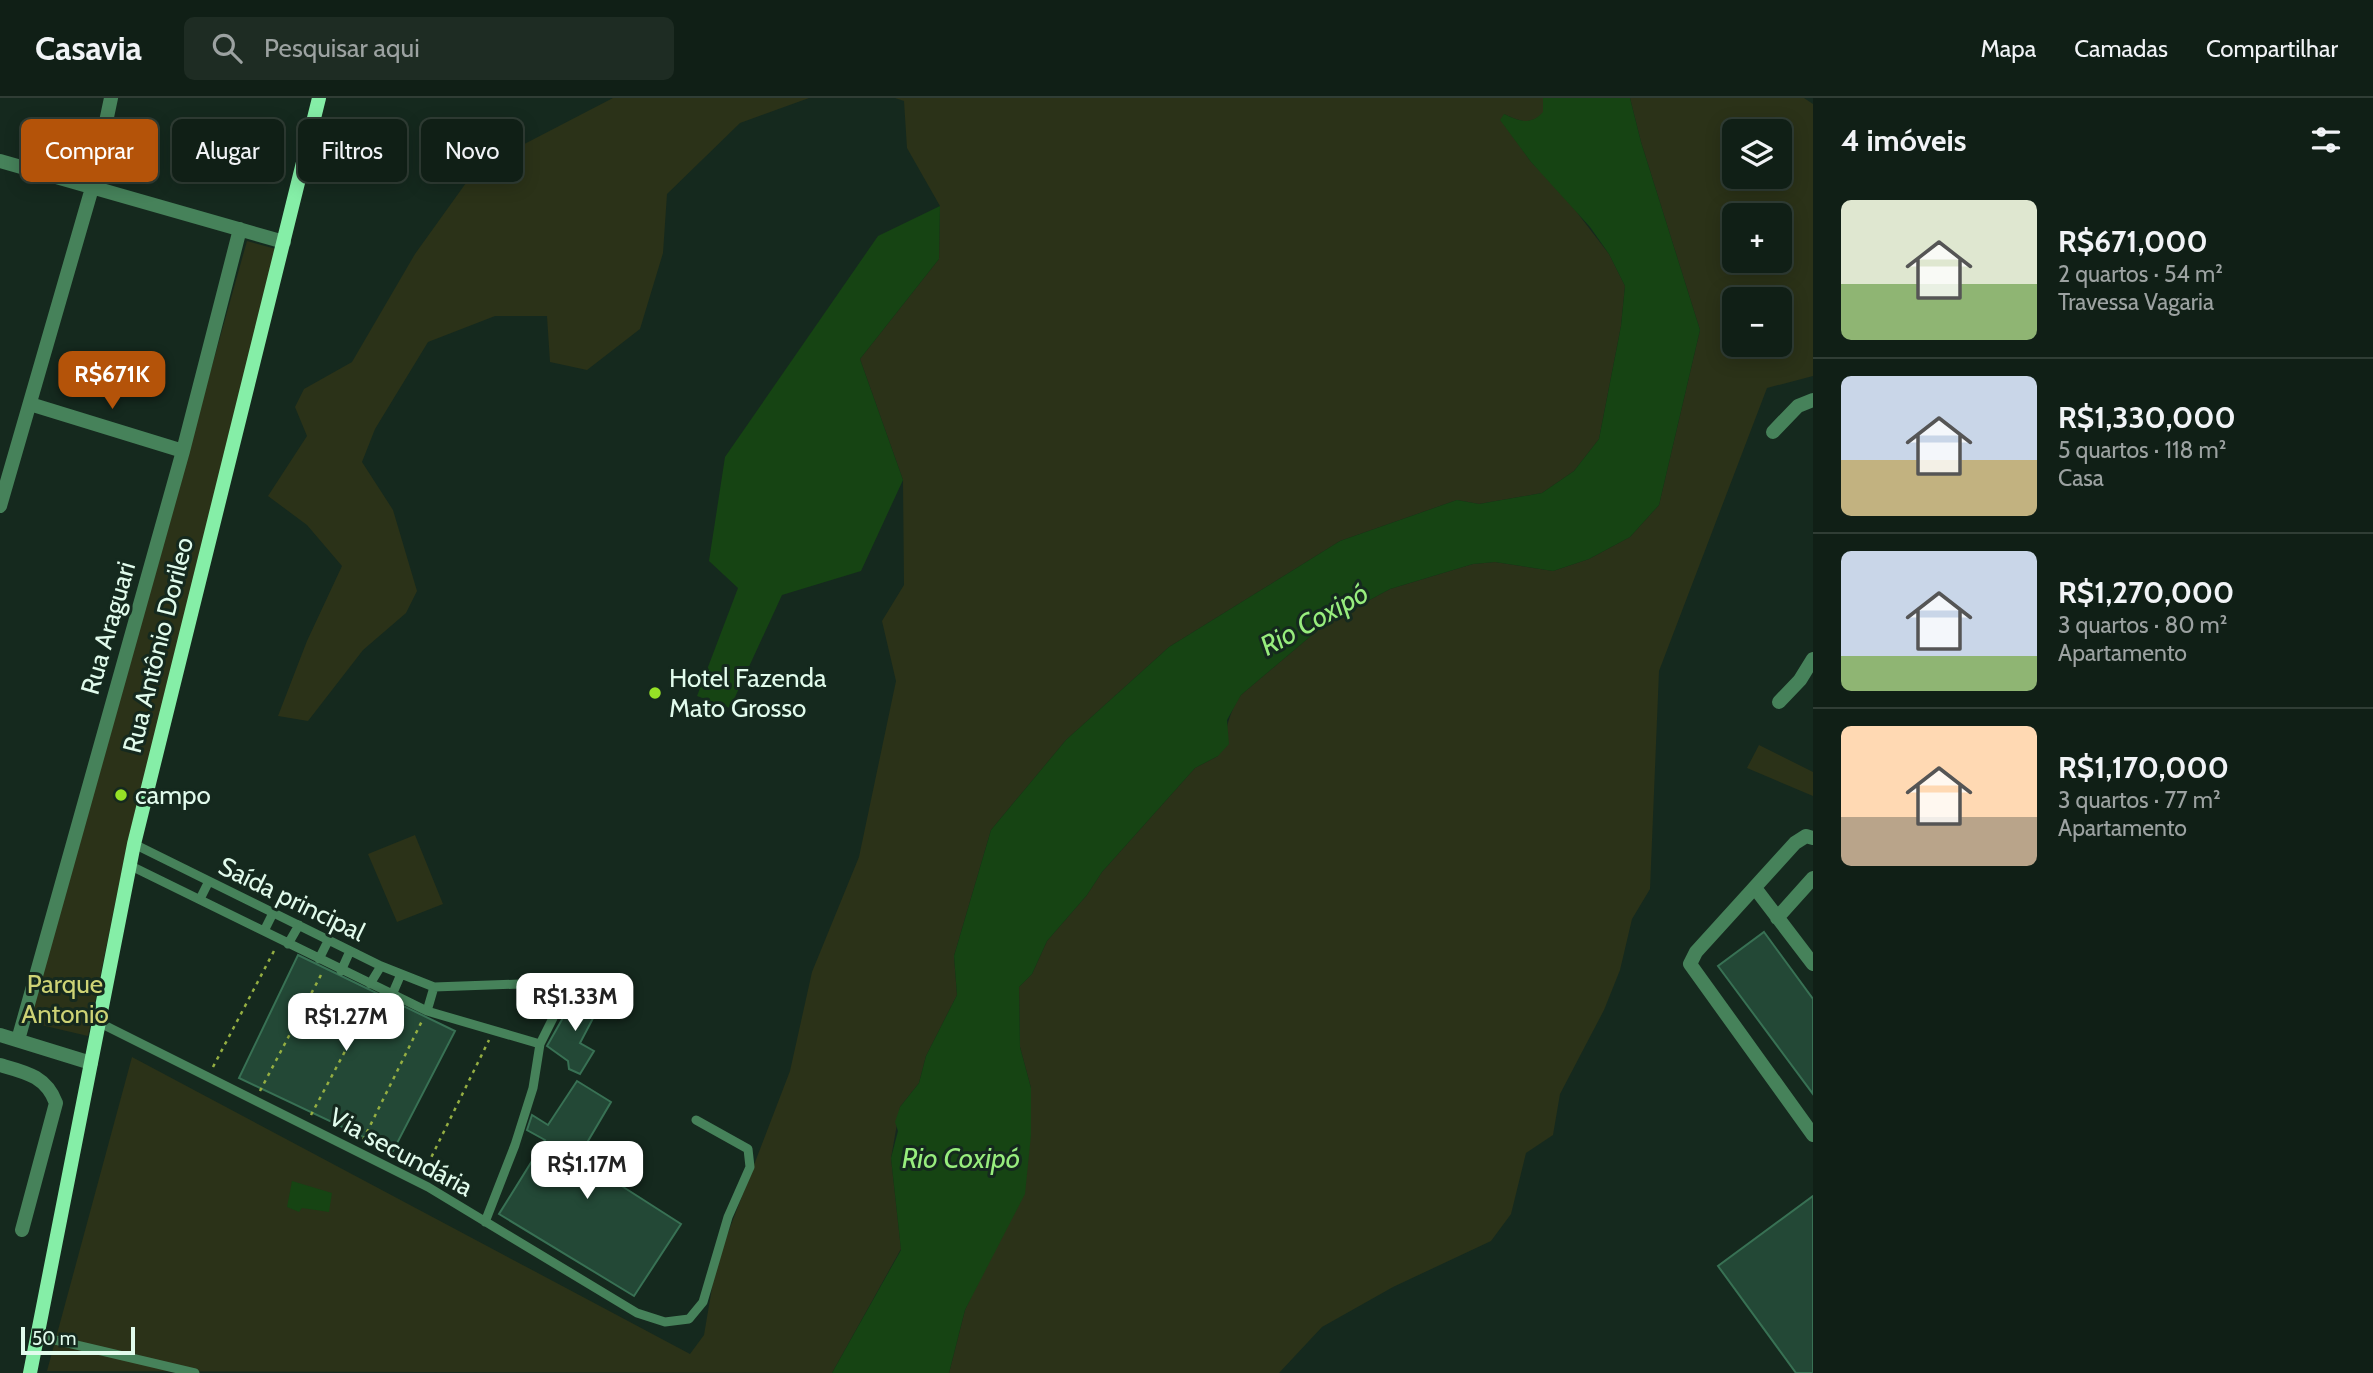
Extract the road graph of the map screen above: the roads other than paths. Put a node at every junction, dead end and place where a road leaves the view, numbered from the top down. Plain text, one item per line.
1 (111, 98) edge
2 (319, 98) edge
3 (0, 161) edge
4 (92, 188) junction
5 (240, 229) junction
6 (284, 242) junction
7 (1813, 400) edge
8 (30, 404) junction
9 (1773, 432) dead end
10 (183, 451) junction
11 (0, 506) edge
12 (1813, 659) edge
13 (1779, 702) dead end
14 (1813, 838) edge
15 (134, 845) junction
16 (130, 865) junction
17 (1813, 878) edge
18 (209, 881) junction
19 (1755, 888) junction
20 (200, 900) junction
21 (273, 913) junction
22 (1777, 918) junction
23 (299, 925) junction
24 (264, 931) junction
25 (328, 940) junction
26 (284, 942) junction
27 (1809, 948) edge
28 (350, 951) junction
29 (323, 962) junction
30 (1813, 964) edge
31 (381, 966) junction
32 (341, 971) junction
33 (401, 974) junction
34 (374, 986) junction
35 (434, 987) junction
36 (391, 995) junction
37 (427, 1011) junction
38 (98, 1022) junction
39 (0, 1035) edge
40 (18, 1040) junction
41 (540, 1044) junction
42 (90, 1063) junction
43 (0, 1065) edge
44 (696, 1120) dead end
45 (1813, 1135) edge
46 (485, 1222) junction
47 (22, 1230) dead end
48 (38, 1336) junction
49 (30, 1373) edge
50 (195, 1373) edge

1 - 4 street
2 - 6 street, Rua Antônio Dorileo
3 - 4 street
4 - 5 street
4 - 8 street
5 - 6 street
5 - 10 street, Rua Araguari
6 - 15 street, Rua Antônio Dorileo
7 - 9 street
8 - 10 street
8 - 11 street
10 - 40 street, Rua Araguari
12 - 13 street
14 - 19 street
15 - 16 street, Rua Antônio Dorileo
15 - 18 lane, Saída principal
16 - 20 lane
16 - 38 street, Rua Antônio Dorileo
17 - 22 street
18 - 20 lane
18 - 21 lane, Saída principal
19 - 22 street
19 - 45 street
20 - 24 lane
21 - 23 lane, Saída principal
21 - 24 lane
22 - 27 street
23 - 25 lane, Saída principal
23 - 26 lane
24 - 26 lane
25 - 28 lane, Saída principal
25 - 29 lane
26 - 29 lane
27 - 30 street
28 - 31 lane, Saída principal
28 - 32 lane
29 - 32 lane
31 - 33 lane, Saída principal
31 - 34 lane
32 - 34 lane
33 - 35 lane, Saída principal
33 - 36 lane
34 - 36 lane
35 - 37 lane
35 - 41 lane
36 - 37 lane
37 - 41 lane
38 - 42 street, Rua Antônio Dorileo
38 - 46 lane, Via secundária
39 - 40 street
40 - 42 street
41 - 46 lane
42 - 48 street, Rua Antônio Dorileo
43 - 47 street
44 - 46 lane, Via secundária
48 - 49 street, Rua Antônio Dorileo
48 - 50 lane

